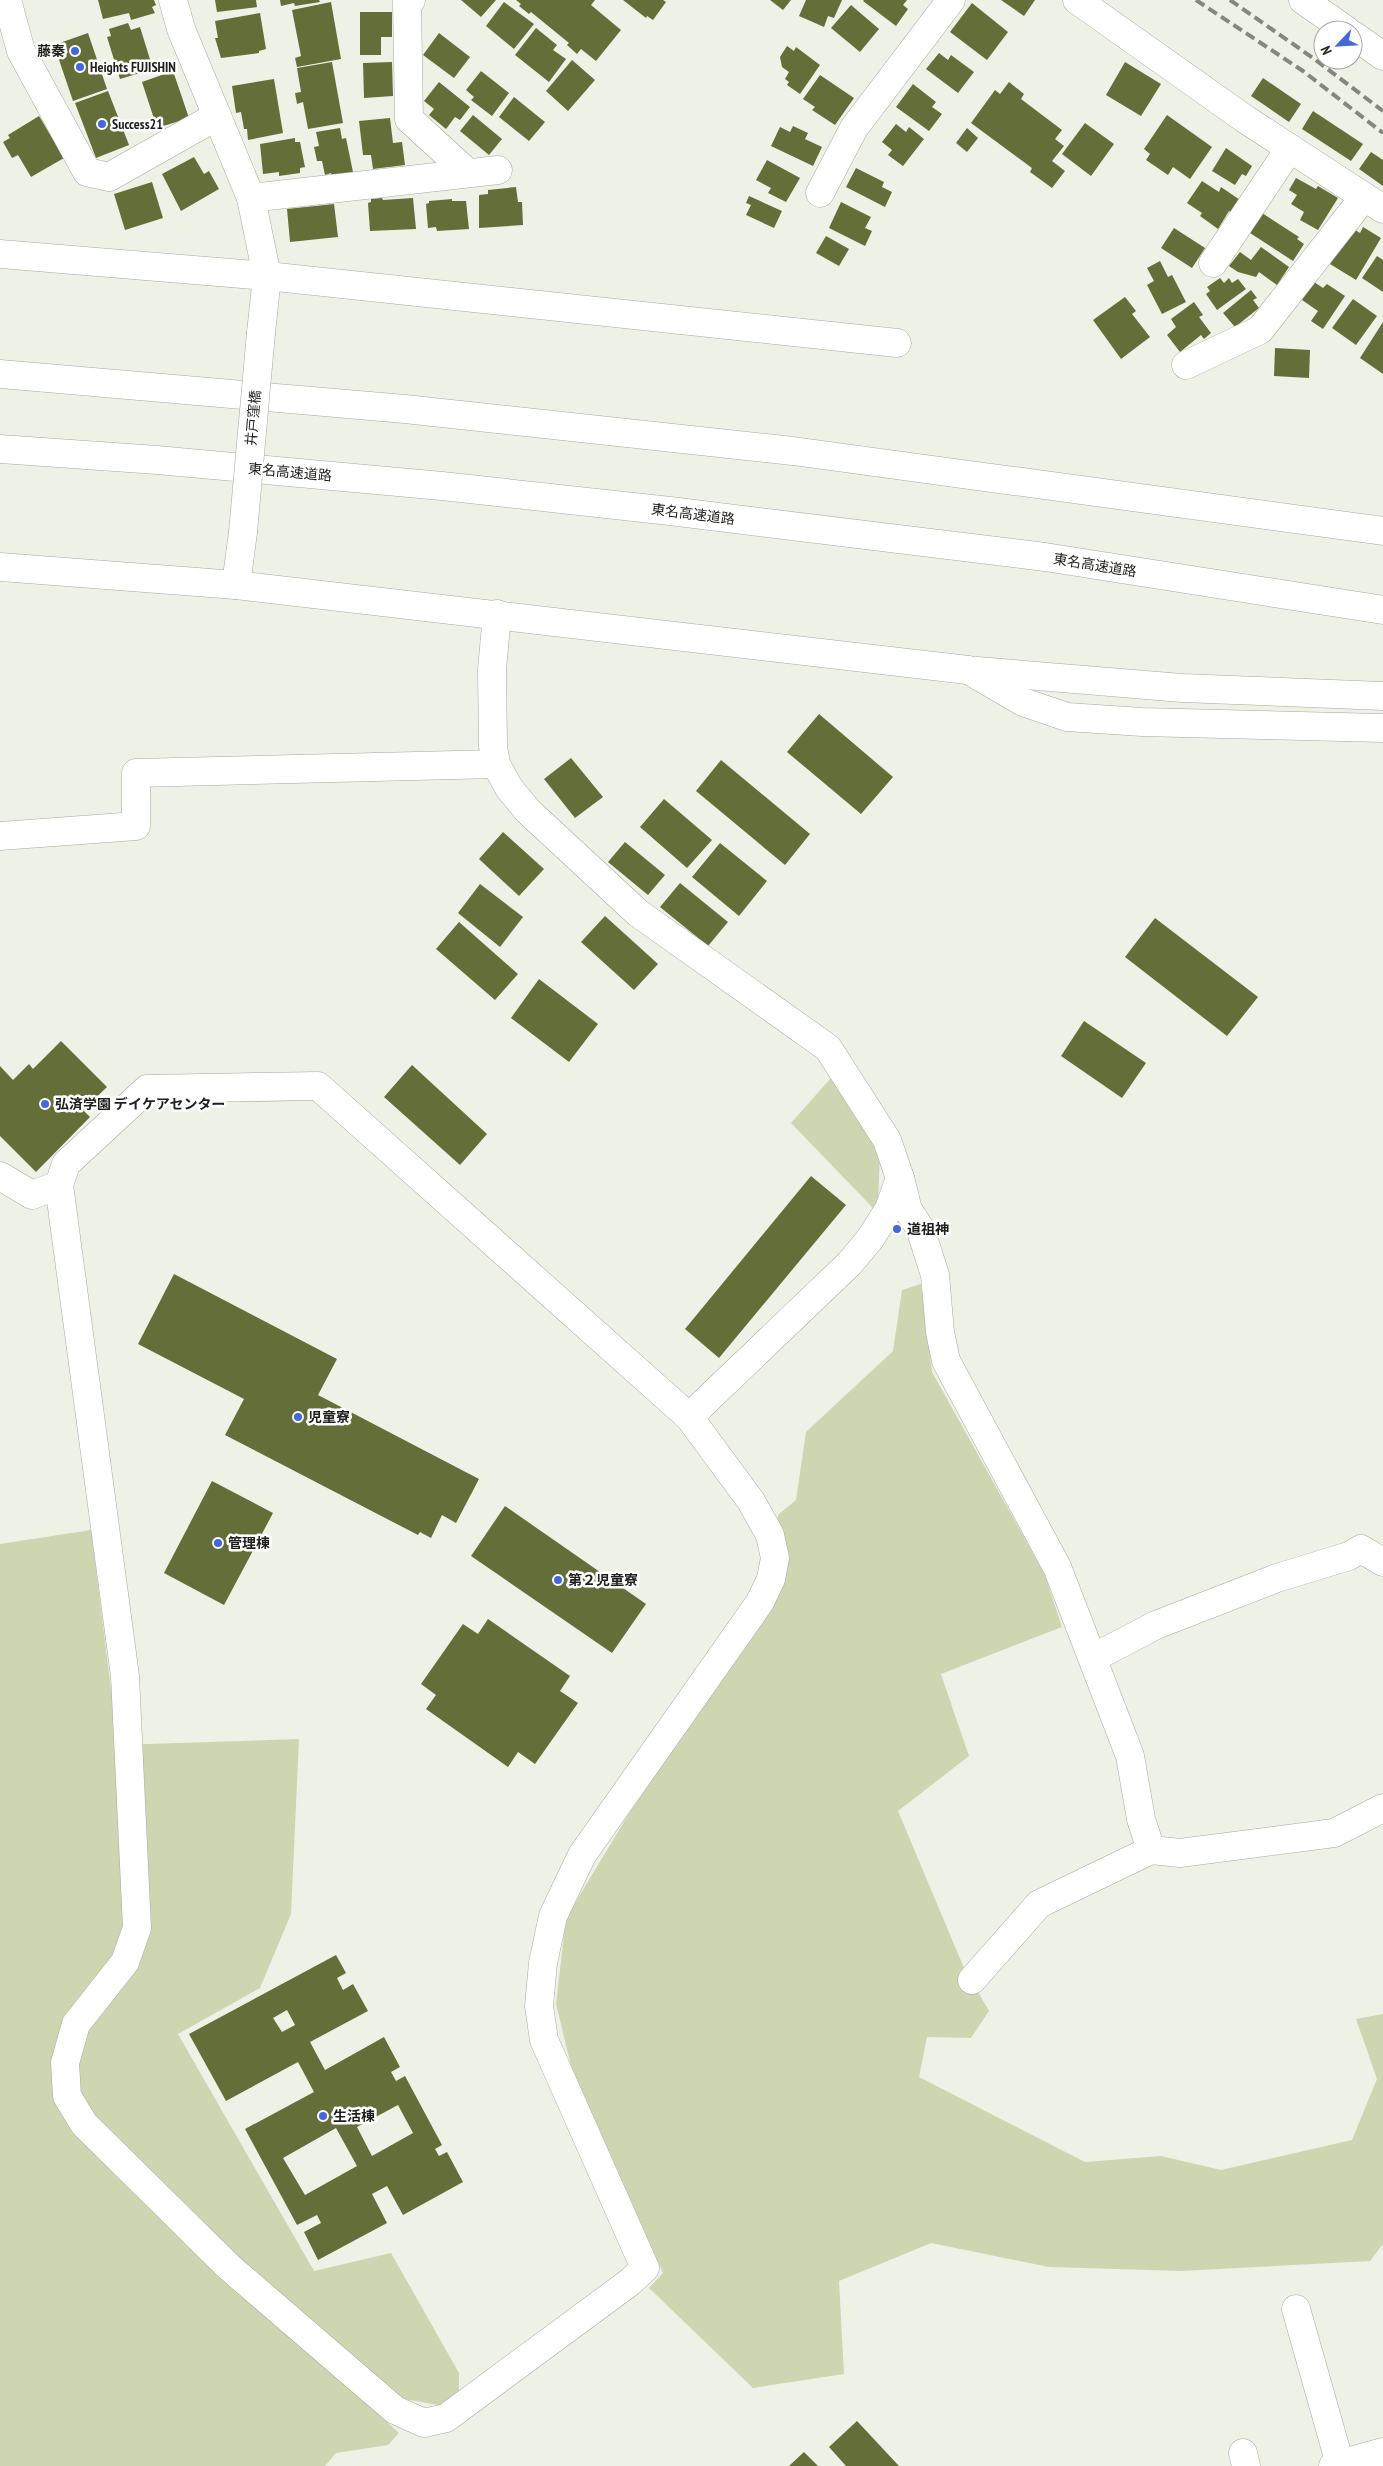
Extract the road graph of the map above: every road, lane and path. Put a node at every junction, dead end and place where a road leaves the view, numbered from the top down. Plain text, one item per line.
1 (7, 0) edge
2 (173, 0) edge
3 (410, 0) edge
4 (951, 0) edge
5 (1077, 0) edge
6 (1303, 0) edge
7 (1332, 20) edge
8 (1363, 42) edge
9 (1383, 56) edge
10 (217, 116) junction
11 (1290, 148) junction
12 (498, 170) dead end
13 (468, 173) junction
14 (820, 193) dead end
15 (251, 198) junction
16 (1374, 203) edge
17 (0, 254) edge
18 (1213, 263) dead end
19 (267, 276) junction
20 (897, 343) dead end
21 (1186, 365) dead end
22 (0, 374) edge
23 (0, 449) edge
24 (1383, 532) edge
25 (0, 567) edge
26 (236, 585) junction
27 (1383, 610) edge
28 (497, 614) junction
29 (968, 670) junction
30 (1383, 696) edge
31 (1383, 728) edge
32 (496, 764) junction
33 (0, 836) edge
34 (0, 1176) edge
35 (900, 1178) junction
36 (58, 1185) junction
37 (689, 1417) junction
38 (1383, 1562) edge
39 (1093, 1658) junction
40 (1383, 1808) edge
41 (1151, 1850) junction
42 (972, 1980) dead end
43 (1296, 2309) dead end
44 (1383, 2452) edge
45 (1337, 2465) edge

1 - 10 main road
2 - 10 main road, 井戸窪橋
3 - 13 main road
4 - 14 main road
5 - 11 main road
6 - 7 main road
8 - 9 main road
10 - 15 main road, 井戸窪橋
11 - 16 main road
11 - 18 main road
12 - 13 main road
13 - 15 main road
15 - 19 main road, 井戸窪橋
16 - 21 main road
17 - 19 main road
19 - 20 main road
19 - 26 main road, 井戸窪橋, bridge
22 - 24 main road
23 - 27 main road, 東名高速道路
25 - 26 main road
26 - 28 main road
28 - 29 main road
28 - 32 main road
29 - 30 main road
29 - 31 main road
32 - 33 main road
32 - 35 main road
34 - 36 main road
35 - 37 main road
35 - 39 main road
36 - 37 main road
36 - 37 main road
38 - 39 main road
39 - 41 main road
40 - 41 main road
41 - 42 main road
43 - 45 main road
44 - 45 main road

